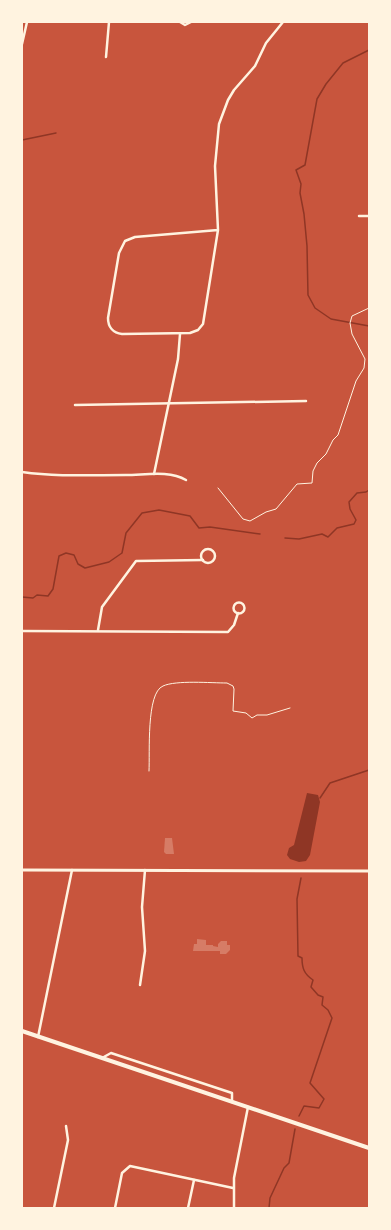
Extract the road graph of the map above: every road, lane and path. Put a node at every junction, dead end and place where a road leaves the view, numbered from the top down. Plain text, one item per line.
1 (27, 22) edge
2 (109, 22) edge
3 (180, 22) edge
4 (191, 22) edge
5 (283, 22) edge
6 (22, 44) edge
7 (106, 57) dead end
8 (359, 216) dead end
9 (369, 216) edge
10 (218, 230) junction
11 (369, 308) edge
12 (180, 334) junction
13 (306, 401) dead end
14 (169, 403) junction
15 (75, 405) dead end
16 (22, 472) edge
17 (154, 474) junction
18 (186, 480) dead end
19 (218, 488) dead end
20 (203, 560) junction
21 (238, 613) junction
22 (98, 630) junction
23 (22, 631) edge
24 (290, 708) dead end
25 (149, 771) dead end
26 (72, 869) junction
27 (145, 869) junction
28 (22, 870) edge
29 (369, 871) edge
30 (140, 985) dead end
31 (22, 1032) edge
32 (38, 1037) junction
33 (102, 1059) junction
34 (232, 1102) junction
35 (248, 1107) junction
36 (66, 1126) dead end
37 (369, 1148) edge
38 (194, 1180) junction
39 (233, 1188) junction
40 (54, 1208) edge
41 (115, 1208) edge
42 (188, 1208) edge
43 (234, 1208) edge

1 - 6 street
2 - 7 street
3 - 4 street
5 - 10 street
8 - 9 street
10 - 12 street
10 - 12 street
11 - 19 path
12 - 14 street
13 - 14 street
14 - 15 street
14 - 17 street
16 - 17 street
17 - 18 street
20 - 20 street
20 - 22 street
21 - 21 street
21 - 22 street
22 - 23 street
24 - 25 path
26 - 27 street
26 - 28 street
26 - 32 street
27 - 29 street
27 - 30 street
31 - 32 highway
32 - 33 highway
33 - 34 highway
33 - 34 street
34 - 35 highway
35 - 37 highway
35 - 39 street
36 - 40 street
38 - 39 street
38 - 41 street
38 - 42 street
39 - 43 street

